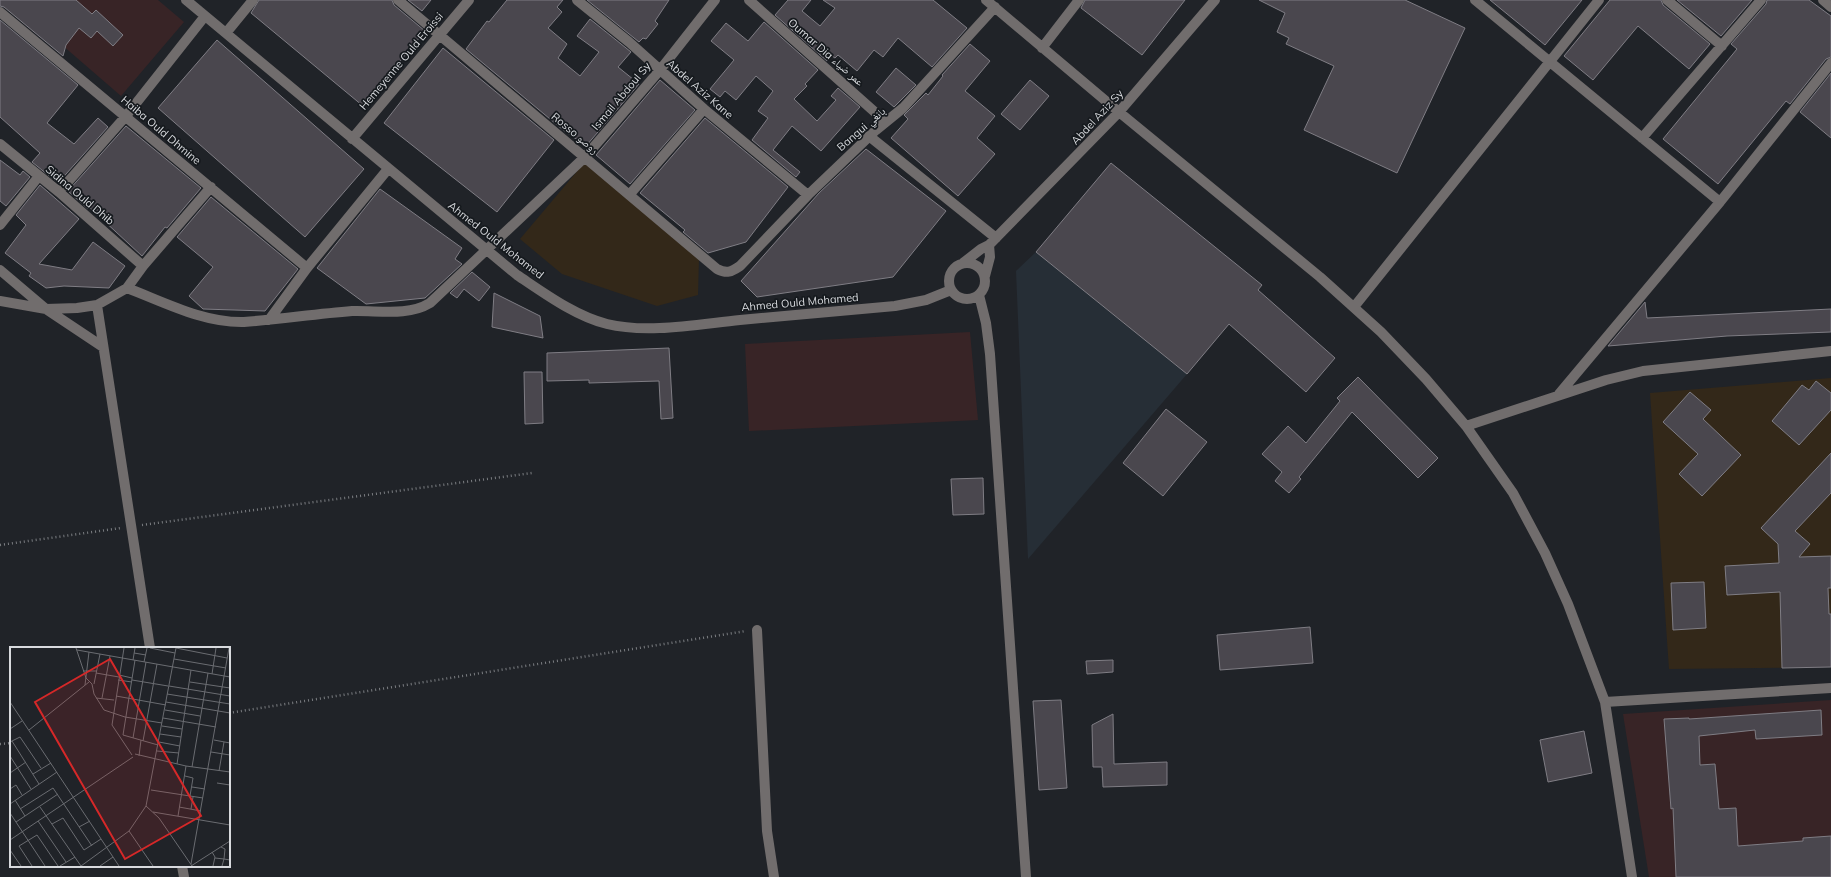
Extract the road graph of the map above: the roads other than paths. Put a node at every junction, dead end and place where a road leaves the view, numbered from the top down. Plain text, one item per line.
1 (253, 0) edge
2 (398, 0) edge
3 (469, 0) edge
4 (577, 0) edge
5 (715, 0) edge
6 (749, 0) edge
7 (986, 0) edge
8 (1079, 0) edge
9 (1215, 0) edge
10 (1475, 0) edge
11 (1599, 0) edge
12 (1667, 0) edge
13 (1761, 0) edge
14 (1823, 0) edge
15 (191, 2) edge
16 (995, 7) junction
17 (1831, 7) edge
18 (0, 12) edge
19 (205, 16) junction
20 (226, 33) junction
21 (439, 34) junction
22 (1722, 46) junction
23 (1042, 48) junction
24 (1550, 62) junction
25 (1831, 63) edge
26 (660, 70) junction
27 (704, 109) junction
28 (1120, 112) junction
29 (126, 116) junction
30 (886, 122) junction
31 (869, 136) junction
32 (352, 138) junction
33 (1642, 138) junction
34 (0, 144) edge
35 (586, 157) junction
36 (388, 169) junction
37 (39, 176) junction
38 (211, 188) junction
39 (59, 192) junction
40 (630, 194) junction
41 (808, 195) junction
42 (1720, 202) junction
43 (0, 225) edge
44 (993, 242) junction
45 (486, 250) junction
46 (963, 263) junction
47 (143, 266) junction
48 (740, 266) joint
49 (307, 268) junction
50 (0, 270) edge
51 (985, 276) junction
52 (126, 288) junction
53 (951, 290) junction
54 (979, 295) junction
55 (0, 301) edge
56 (97, 305) junction
57 (1354, 307) junction
58 (46, 309) junction
59 (268, 320) junction
60 (103, 347) junction
61 (1831, 350) edge
62 (1560, 394) junction
63 (1466, 426) junction
64 (757, 630) road end
65 (150, 647) edge
66 (1831, 688) edge
67 (1606, 702) junction
68 (182, 867) edge
69 (184, 877) edge
70 (774, 877) edge
71 (1026, 877) edge
72 (1632, 877) edge

1 - 20 street
2 - 21 street, Rosso روصو
3 - 21 street, Hemeyenne Ould Eroissi
4 - 26 street, Abdel Aziz Kane
5 - 26 street, Ismail Abdoul Sy
6 - 30 street, Oumar Dia عمر ضياء
7 - 16 street
8 - 23 street
9 - 28 street, Abdel Aziz Sy
10 - 24 street
11 - 24 street
12 - 22 street
13 - 22 street
14 - 17 street
15 - 19 street, Ahmed Ould Mohamed
16 - 23 street
16 - 30 street, Bangui بانغي
18 - 29 street, Haiba Ould Dhmine
19 - 20 street, Ahmed Ould Mohamed
19 - 29 street
20 - 32 street, Ahmed Ould Mohamed
21 - 32 street, Hemeyenne Ould Eroissi
21 - 35 street, Rosso روصو
22 - 33 street
23 - 28 street
24 - 33 street
24 - 57 street
25 - 42 street
26 - 27 street, Abdel Aziz Kane
26 - 35 street, Ismail Abdoul Sy
27 - 40 street
27 - 41 street, Abdel Aziz Kane
28 - 44 street, Abdel Aziz Sy
28 - 57 street
29 - 38 street, Haiba Ould Dhmine
29 - 39 street
30 - 31 street, Bangui بانغي
31 - 41 street, Bangui بانغي
31 - 44 street
32 - 36 street, Ahmed Ould Mohamed
33 - 42 street
34 - 37 street, Sidina Ould Dhib
35 - 40 street, Rosso روصو
35 - 45 street, Ismail Abdoul Sy
36 - 45 street, Ahmed Ould Mohamed
36 - 49 street
37 - 39 street, Sidina Ould Dhib
37 - 43 street
38 - 47 street
38 - 49 street, Haiba Ould Dhmine
39 - 47 street, Sidina Ould Dhib
40 - 48 street, Rosso روصو
41 - 48 street, Bangui بانغي
42 - 62 street
44 - 46 street, Abdel Aziz Sy
44 - 51 street
45 - 53 street, Ahmed Ould Mohamed
45 - 59 street, Ismail Abdoul Sy
46 - 51 street
46 - 53 street
47 - 52 street
49 - 59 street
50 - 58 street
51 - 54 street
52 - 56 street
52 - 59 street, Ismail Abdoul Sy
53 - 54 street
54 - 71 street
55 - 58 street
56 - 58 street
56 - 60 street
57 - 63 street
58 - 60 street
60 - 65 street
61 - 62 street
62 - 63 street
63 - 67 street
64 - 70 street
66 - 67 street
67 - 72 street
68 - 69 street

